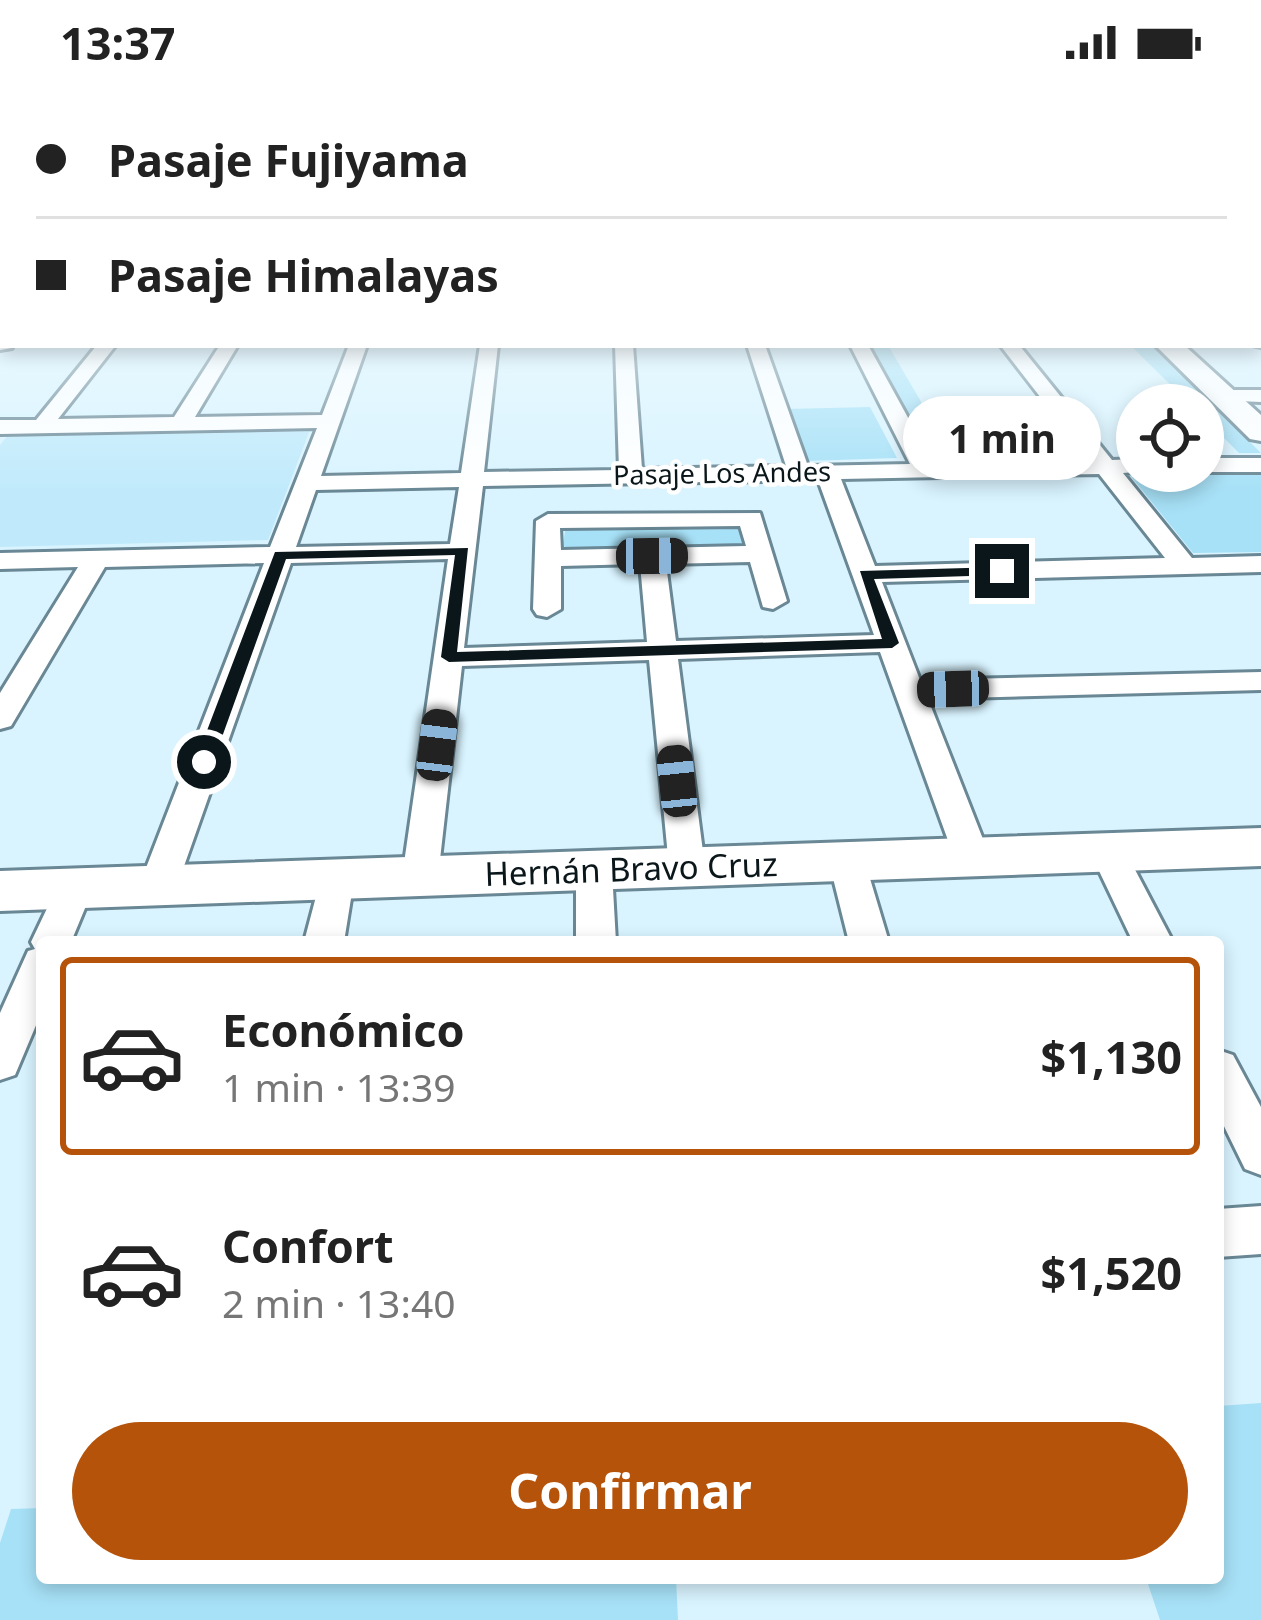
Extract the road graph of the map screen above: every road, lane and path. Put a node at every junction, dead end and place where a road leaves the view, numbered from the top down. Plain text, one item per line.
1 (105, 348) edge
2 (227, 348) edge
3 (357, 348) edge
4 (489, 348) edge
5 (623, 348) edge
6 (757, 348) edge
7 (862, 348) edge
8 (1011, 348) edge
9 (1171, 348) edge
10 (1210, 384) edge
11 (1224, 396) edge
12 (1261, 396) edge
13 (1224, 397) edge
14 (330, 421) junction
15 (181, 423) junction
16 (42, 426) junction
17 (4, 431) edge
18 (1261, 432) edge
19 (1261, 464) edge
20 (1224, 465) edge
21 (1106, 467) junction
22 (1116, 467) edge
23 (925, 470) junction
24 (813, 472) junction
25 (631, 476) junction
26 (471, 480) junction
27 (307, 484) junction
28 (463, 551) junction
29 (760, 554) junction
30 (280, 555) junction
31 (652, 556) junction
32 (548, 557) junction
33 (97, 559) junction
34 (0, 561) edge
35 (1261, 564) edge
36 (1185, 566) junction
37 (866, 574) junction
38 (772, 601) dead end
39 (547, 609) dead end
40 (892, 643) junction
41 (662, 650) junction
42 (449, 657) junction
43 (1261, 680) edge
44 (910, 690) junction
45 (0, 719) edge
46 (1261, 847) edge
47 (1108, 852) junction
48 (972, 857) junction
49 (847, 862) junction
50 (687, 867) junction
51 (594, 871) junction
52 (421, 877) junction
53 (336, 880) junction
54 (158, 886) junction
55 (74, 889) junction
56 (0, 891) edge
57 (54, 936) edge
58 (325, 936) edge
59 (596, 936) edge
60 (867, 936) edge
61 (1151, 936) edge
62 (36, 977) edge
63 (0, 1061) edge
64 (1224, 1081) edge
65 (1261, 1153) edge
66 (1261, 1230) edge
67 (1224, 1233) edge

1 - 16 street
2 - 15 street
3 - 14 street
4 - 26 street
5 - 25 street
6 - 24 street
7 - 23 street
8 - 21 street
9 - 10 main road
11 - 12 street
13 - 18 main road
14 - 15 street
14 - 27 street
15 - 16 street
16 - 17 street
19 - 20 street
21 - 22 street, Pasaje Los Andes
21 - 23 street, Pasaje Los Andes
21 - 36 street
23 - 24 street, Pasaje Los Andes
24 - 25 street, Pasaje Los Andes
24 - 37 street
25 - 26 street, Pasaje Los Andes
26 - 27 street, Pasaje Los Andes
26 - 28 street
27 - 30 street
28 - 30 street
28 - 42 street
29 - 31 street
29 - 32 street
29 - 38 street
30 - 33 street
30 - 54 street
31 - 32 street
31 - 41 street
32 - 39 street
33 - 34 street
33 - 45 street
35 - 36 street
36 - 37 street
37 - 40 street
40 - 41 street
40 - 44 street
41 - 42 street
41 - 50 street
42 - 52 street
43 - 44 street
44 - 48 street
46 - 47 main road, Hernán Bravo Cruz
47 - 48 main road, Hernán Bravo Cruz
47 - 61 street
48 - 49 main road, Hernán Bravo Cruz
49 - 50 main road, Hernán Bravo Cruz
49 - 60 street
50 - 51 main road, Hernán Bravo Cruz
51 - 52 main road, Hernán Bravo Cruz
51 - 59 street
52 - 53 main road, Hernán Bravo Cruz
53 - 54 main road, Hernán Bravo Cruz
53 - 58 street
54 - 55 main road, Hernán Bravo Cruz
55 - 56 main road, Hernán Bravo Cruz
55 - 57 street
62 - 63 street
64 - 65 street
66 - 67 street

